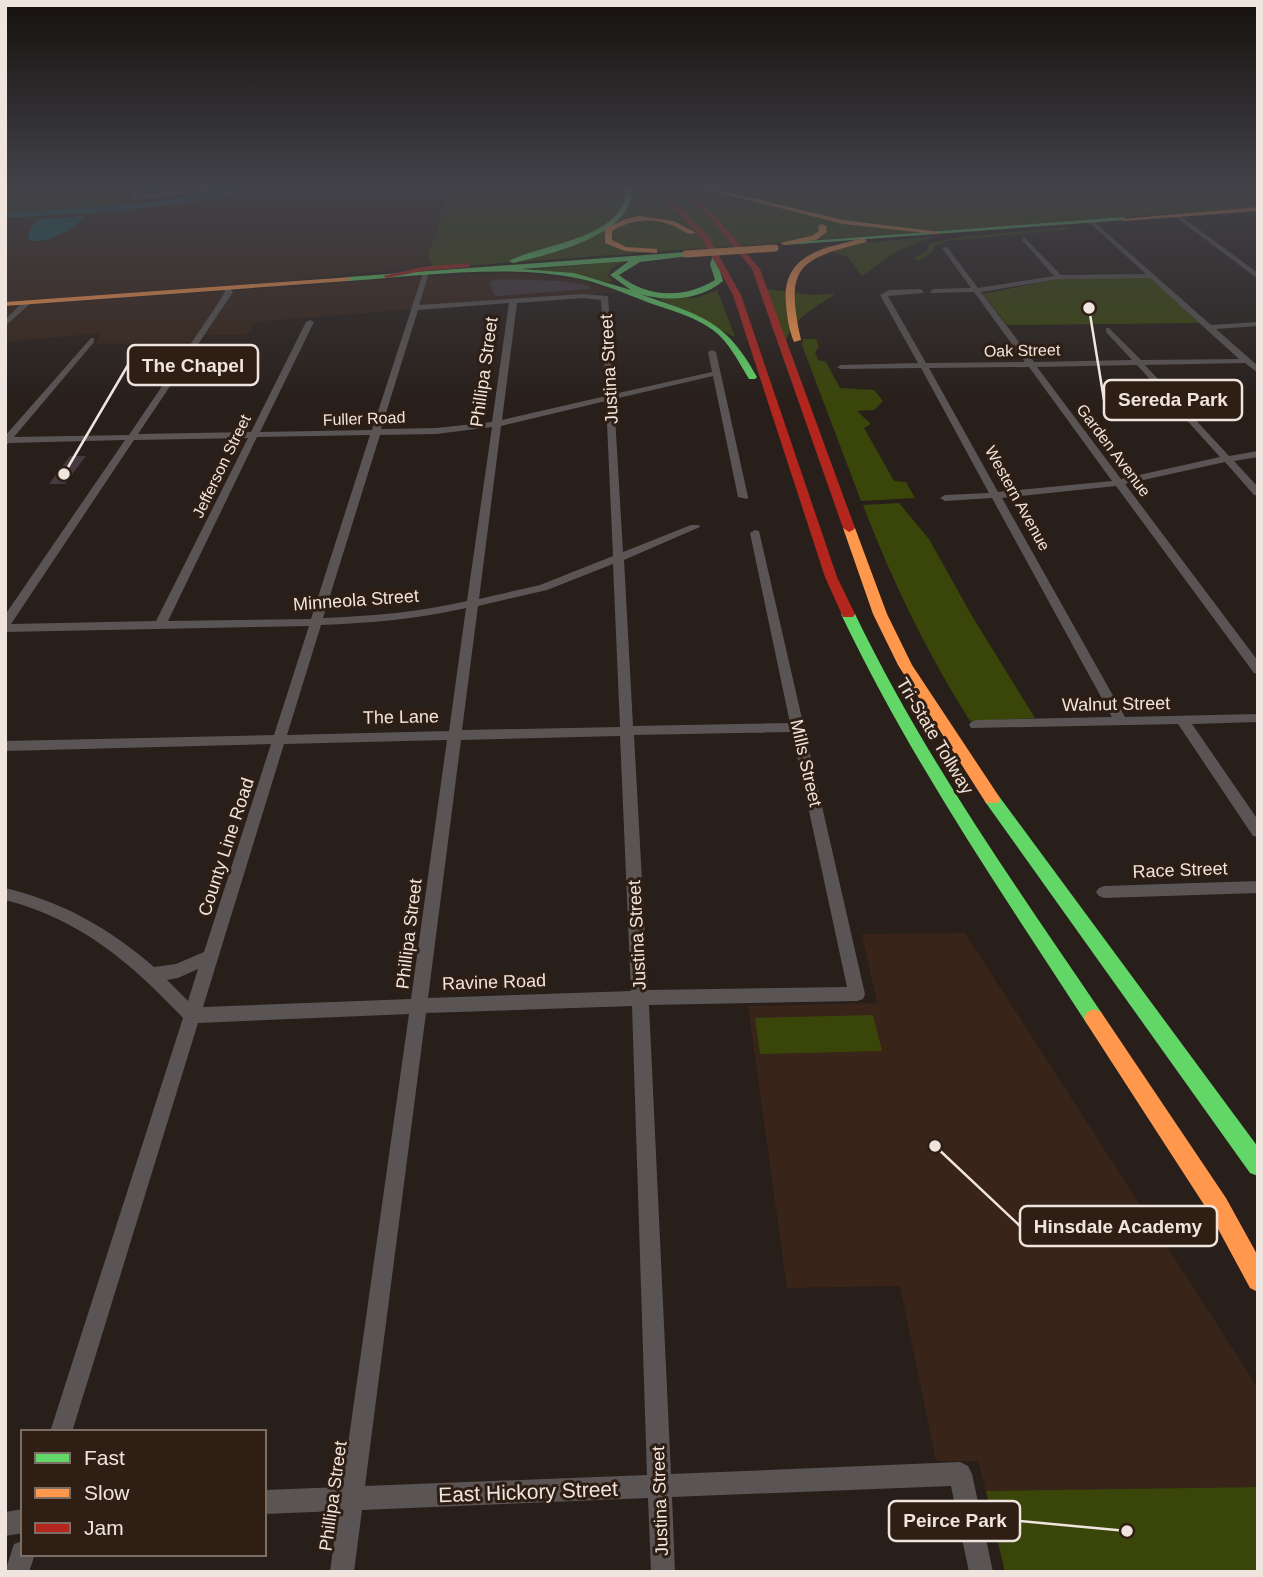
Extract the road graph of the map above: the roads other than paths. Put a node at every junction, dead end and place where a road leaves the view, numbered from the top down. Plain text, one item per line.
1 (525, 259) edge
2 (613, 259) edge
3 (616, 259) edge
4 (653, 259) edge
5 (716, 259) edge
6 (718, 259) edge
7 (748, 259) edge
8 (803, 259) edge
9 (953, 259) edge
10 (1042, 259) edge
11 (1133, 259) edge
12 (1234, 259) edge
13 (451, 272) junction
14 (426, 273) junction
15 (387, 276) junction
16 (1153, 276) junction
17 (1059, 277) junction
18 (1258, 277) edge
19 (224, 280) junction
20 (977, 290) junction
21 (933, 291) dead end
22 (920, 292) dead end
23 (513, 302) junction
24 (27, 303) junction
25 (5, 304) edge
26 (414, 309) junction
27 (310, 322) dead end
28 (5, 324) edge
29 (1258, 324) edge
30 (1210, 327) junction
31 (1109, 330) dead end
32 (91, 340) dead end
33 (712, 352) dead end
34 (1246, 361) junction
35 (1138, 362) junction
36 (1031, 364) junction
37 (923, 365) junction
38 (841, 367) dead end
39 (1258, 371) edge
40 (717, 373) junction
41 (612, 397) junction
42 (807, 407) junction
43 (496, 424) junction
44 (376, 434) junction
45 (254, 436) junction
46 (131, 438) junction
47 (6, 440) edge
48 (786, 440) junction
49 (1258, 454) edge
50 (1225, 458) junction
51 (1119, 482) junction
52 (1258, 493) edge
53 (997, 496) junction
54 (744, 497) dead end
55 (945, 498) dead end
56 (695, 527) dead end
57 (755, 533) dead end
58 (618, 559) junction
59 (472, 606) junction
60 (317, 622) junction
61 (160, 625) junction
62 (5, 626) edge
63 (1258, 670) edge
64 (1258, 718) edge
65 (1182, 720) junction
66 (1121, 722) junction
67 (976, 725) dead end
68 (798, 727) junction
69 (626, 730) junction
70 (455, 736) junction
71 (280, 739) junction
72 (5, 746) edge
73 (1258, 832) edge
74 (1258, 887) edge
75 (1104, 892) dead end
76 (7, 896) edge
77 (211, 956) junction
78 (151, 975) junction
79 (857, 994) joint
80 (640, 998) junction
81 (419, 1006) junction
82 (192, 1016) junction
83 (1258, 1165) edge
84 (1258, 1280) edge
85 (62, 1430) edge
86 (659, 1486) junction
87 (351, 1499) junction
88 (266, 1502) edge
89 (342, 1572) edge
90 (663, 1572) edge
91 (981, 1572) edge

1 - 15 main road
2 - 14 main road
3 - 13 main road
4 - 5 main road
6 - 48 main road, Tri-State Tollway
7 - 42 main road, Tri-State Tollway
8 - 42 main road
9 - 20 street, Garden Avenue
10 - 17 street
11 - 16 street
12 - 18 street
13 - 14 main road
13 - 48 main road
14 - 15 main road
14 - 26 street, County Line Road
15 - 19 main road
16 - 17 street
16 - 30 street
17 - 20 street
19 - 24 main road
19 - 46 street
20 - 21 street
20 - 36 street, Garden Avenue
22 - 37 street, Western Avenue
23 - 26 street
23 - 41 street, Justina Street
23 - 43 street, Phillipa Street
24 - 25 main road
24 - 28 street
26 - 44 street, County Line Road
27 - 45 street, Jefferson Street
29 - 30 street
30 - 34 street
31 - 35 street
32 - 47 street
33 - 40 street
34 - 35 street, Oak Street
34 - 39 street
35 - 36 street, Oak Street
35 - 50 street
36 - 37 street, Oak Street
36 - 51 street, Garden Avenue
37 - 38 street, Oak Street
37 - 53 street, Western Avenue
40 - 41 street, Fuller Road
40 - 54 street
41 - 43 street, Fuller Road
41 - 58 street, Justina Street
42 - 83 main road, Tri-State Tollway
43 - 44 street, Fuller Road
43 - 59 street, Phillipa Street
44 - 45 street, Fuller Road
44 - 60 street, County Line Road
45 - 46 street, Fuller Road
45 - 61 street, Jefferson Street
46 - 47 street, Fuller Road
46 - 62 street
48 - 84 main road, Tri-State Tollway
49 - 50 street
50 - 51 street
50 - 52 street
51 - 53 street
51 - 63 street, Garden Avenue
53 - 55 street
53 - 66 street, Western Avenue
56 - 58 street, Minneola Street
57 - 68 street, Mills Street
58 - 59 street, Minneola Street
58 - 69 street, Justina Street
59 - 60 street, Minneola Street
59 - 70 street, Phillipa Street
60 - 61 street, Minneola Street
60 - 71 street, County Line Road
61 - 62 street, Minneola Street
64 - 65 street, Walnut Street
65 - 66 street, Walnut Street
65 - 73 street
66 - 67 street, Walnut Street
68 - 69 street, The Lane
68 - 79 street, Mills Street
69 - 70 street, The Lane
69 - 80 street, Justina Street
70 - 71 street, The Lane
70 - 81 street, Phillipa Street
71 - 72 street, The Lane
71 - 77 street, County Line Road
74 - 75 street, Race Street
76 - 78 street
77 - 78 street
77 - 82 street, County Line Road
78 - 82 street
79 - 80 street, Ravine Road
80 - 81 street, Ravine Road
80 - 86 street, Justina Street
81 - 82 street, Ravine Road
81 - 87 street, Phillipa Street
82 - 85 street, County Line Road
86 - 87 street, East Hickory Street
86 - 90 street, Justina Street
86 - 91 street, East Hickory Street
87 - 88 street, East Hickory Street
87 - 89 street, Phillipa Street

